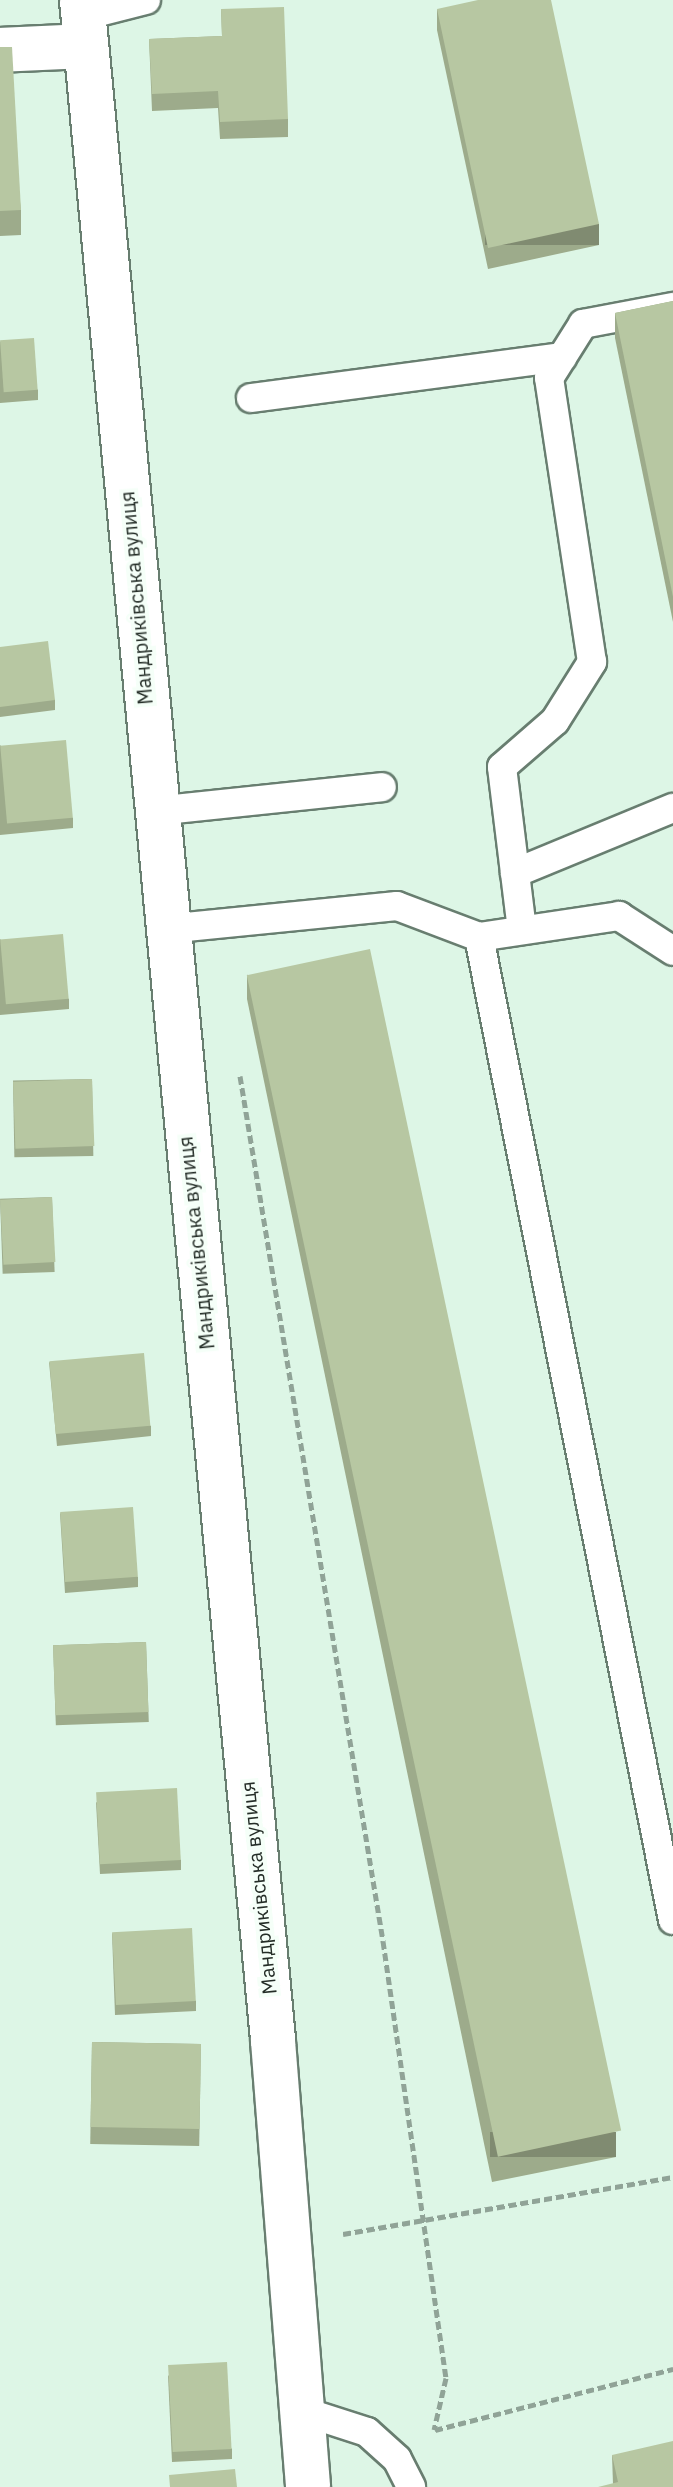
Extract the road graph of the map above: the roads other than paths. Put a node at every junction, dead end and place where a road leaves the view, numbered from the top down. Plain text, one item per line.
1 (146, 0) edge
2 (84, 21) edge
3 (0, 50) edge
4 (673, 307) edge
5 (562, 357) junction
6 (251, 398) dead end
7 (382, 787) dead end
8 (673, 808) edge
9 (155, 811) junction
10 (515, 873) junction
11 (166, 929) junction
12 (522, 930) junction
13 (479, 937) junction
14 (673, 951) edge
15 (673, 1920) edge
16 (302, 2411) junction
17 (308, 2487) edge
18 (411, 2487) edge

1 - 2 lane
2 - 3 street
2 - 9 street, Мандриківська вулиця
4 - 5 lane
5 - 6 lane
5 - 10 lane
7 - 9 lane
8 - 10 lane
9 - 11 street, Мандриківська вулиця
10 - 12 lane
11 - 13 lane
11 - 16 street, Мандриківська вулиця
12 - 13 lane
12 - 14 lane
13 - 15 lane
16 - 17 street, Мандриківська вулиця
16 - 18 lane

